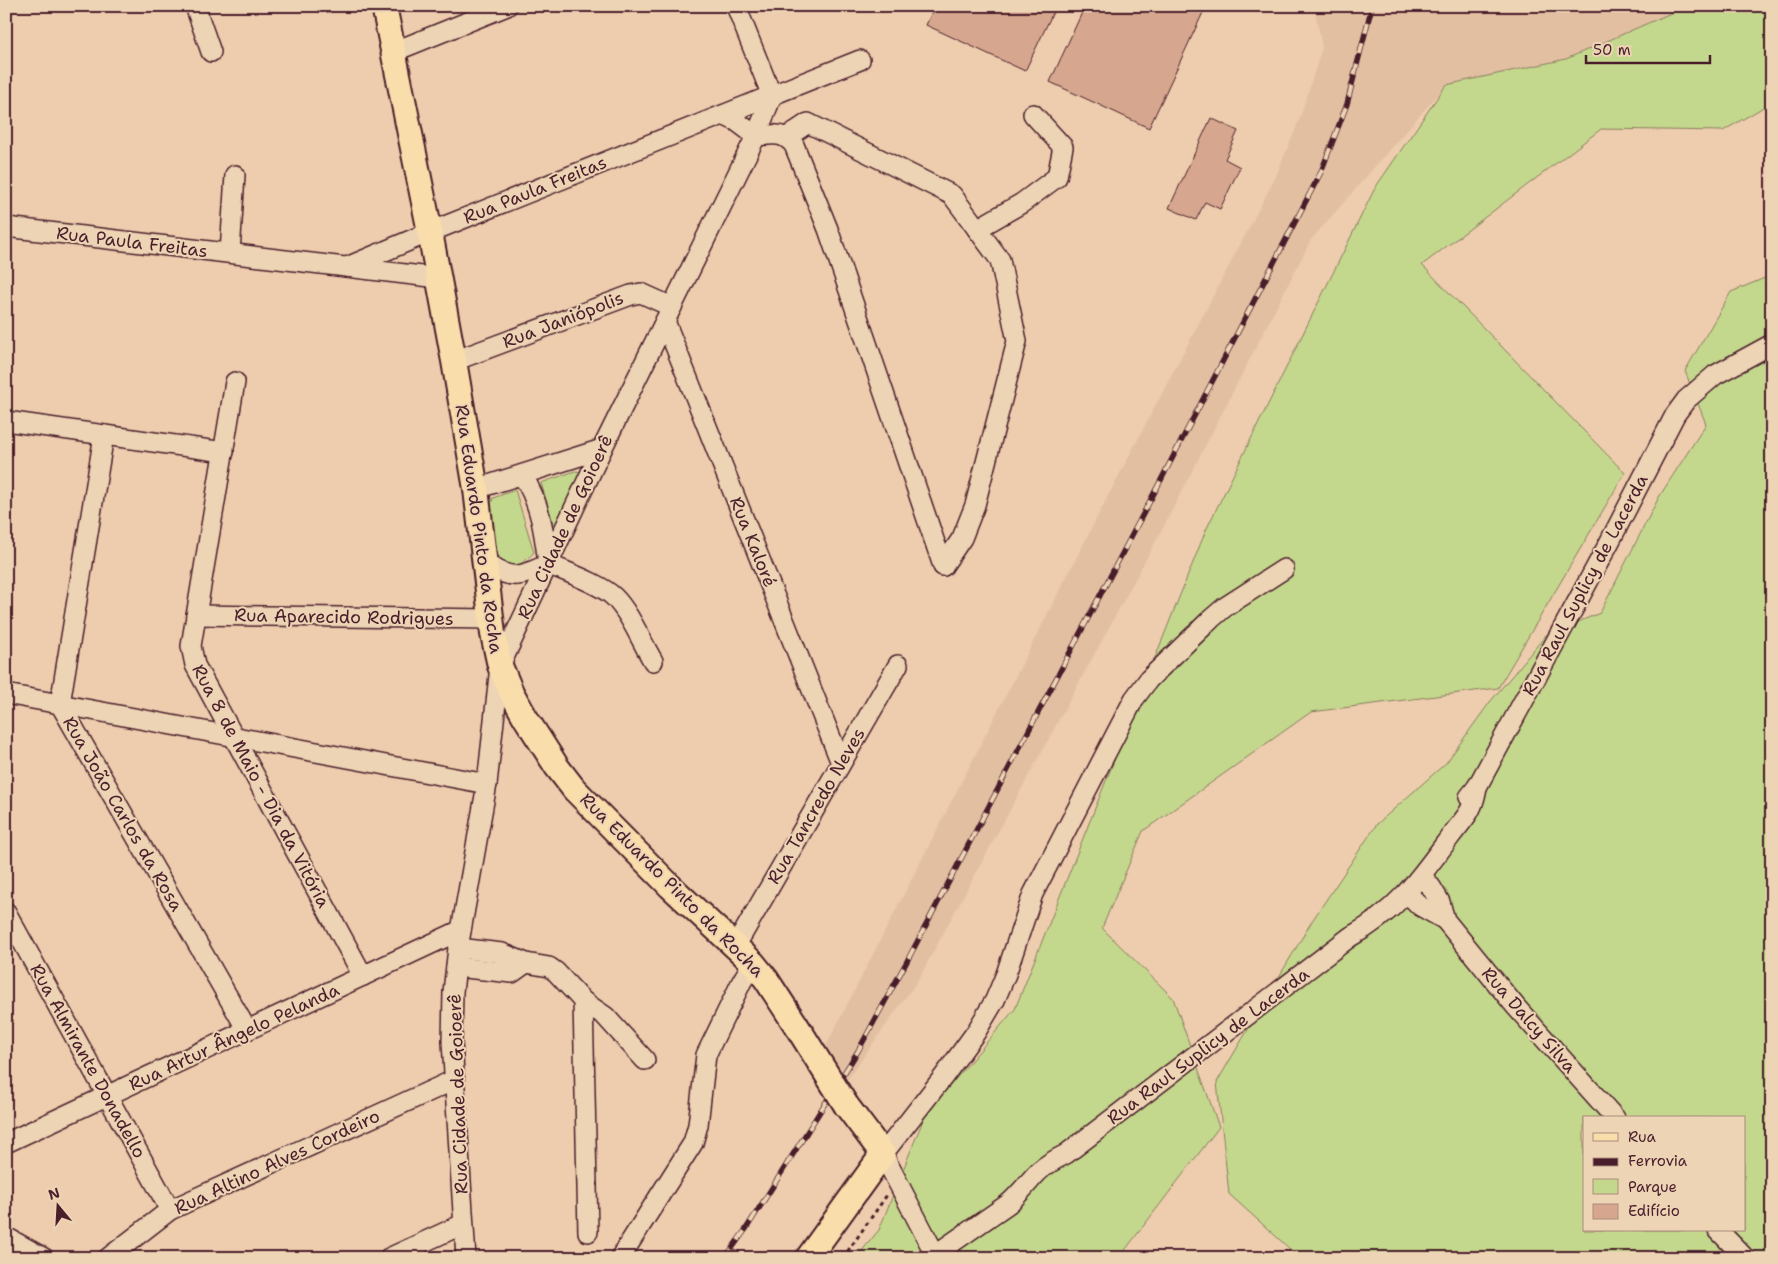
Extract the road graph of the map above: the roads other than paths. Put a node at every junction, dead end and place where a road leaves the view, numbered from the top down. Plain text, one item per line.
1 (196, 6) edge
2 (384, 6) edge
3 (507, 6) edge
4 (736, 6) edge
5 (211, 52) dead end
6 (393, 52) junction
7 (860, 60) dead end
8 (772, 96) junction
9 (1033, 114) dead end
10 (723, 115) junction
11 (756, 136) junction
12 (787, 137) junction
13 (235, 175) dead end
14 (6, 227) edge
15 (977, 229) junction
16 (430, 232) junction
17 (230, 253) junction
18 (347, 267) junction
19 (439, 278) junction
20 (668, 314) junction
21 (1765, 348) edge
22 (454, 361) junction
23 (236, 382) dead end
24 (6, 420) edge
25 (104, 435) junction
26 (602, 449) junction
27 (224, 452) junction
28 (522, 475) junction
29 (476, 489) junction
30 (485, 563) junction
31 (548, 564) junction
32 (1284, 569) dead end
33 (196, 615) junction
34 (491, 619) junction
35 (652, 661) dead end
36 (898, 665) dead end
37 (500, 666) junction
38 (6, 694) edge
39 (60, 704) junction
40 (233, 736) junction
41 (842, 763) junction
42 (487, 784) junction
43 (1422, 876) junction
44 (1407, 894) junction
45 (6, 912) edge
46 (1445, 920) junction
47 (460, 939) junction
48 (735, 947) junction
49 (526, 963) junction
50 (753, 963) junction
51 (456, 967) junction
52 (363, 976) junction
53 (583, 1001) junction
54 (247, 1030) junction
55 (645, 1060) dead end
56 (454, 1080) junction
57 (107, 1096) junction
58 (1613, 1116) edge
59 (6, 1143) edge
60 (883, 1154) junction
61 (170, 1210) junction
62 (463, 1224) junction
63 (588, 1232) dead end
64 (1720, 1232) edge
65 (6, 1237) edge
66 (937, 1256) edge
67 (1740, 1256) edge
68 (44, 1258) edge
69 (108, 1258) edge
70 (389, 1258) edge
71 (466, 1258) edge
72 (620, 1258) edge
73 (808, 1258) edge

1 - 5 street
2 - 6 main road, Rua Eduardo Pinto da Rocha
3 - 6 street
4 - 8 street
6 - 16 main road, Rua Eduardo Pinto da Rocha
7 - 8 street, Rua Paula Freitas
8 - 10 street, Rua Paula Freitas
8 - 11 street, Rua Cidade de Goioerê
9 - 15 street
10 - 11 street
10 - 16 street, Rua Paula Freitas
11 - 12 street
11 - 20 street, Rua Cidade de Goioerê
12 - 15 street
12 - 15 street
13 - 17 street
14 - 17 street, Rua Paula Freitas
16 - 18 street, Rua Paula Freitas
16 - 19 main road, Rua Eduardo Pinto da Rocha
17 - 18 street, Rua Paula Freitas
18 - 19 street, Rua Paula Freitas
19 - 22 main road, Rua Eduardo Pinto da Rocha
20 - 22 street, Rua Janiópolis
20 - 26 street, Rua Cidade de Goioerê
20 - 41 street, Rua Kaloré
21 - 43 street, Rua Raul Suplicy de Lacerda
22 - 29 main road, Rua Eduardo Pinto da Rocha
23 - 27 street, Rua 8 de Maio - Dia da Vitória
24 - 25 street
25 - 27 street
25 - 39 street, Rua João Carlos da Rosa
26 - 28 street
26 - 31 street, Rua Cidade de Goioerê
27 - 33 street, Rua 8 de Maio - Dia da Vitória
28 - 29 street
28 - 31 street
29 - 30 main road, Rua Eduardo Pinto da Rocha
30 - 31 street
30 - 34 main road, Rua Eduardo Pinto da Rocha
31 - 35 street
31 - 37 street, Rua Cidade de Goioerê
32 - 60 street
33 - 34 street, Rua Aparecido Rodrigues
33 - 40 street, Rua 8 de Maio - Dia da Vitória
34 - 37 main road, Rua Eduardo Pinto da Rocha
36 - 41 street, Rua Tancredo Neves
37 - 42 street, Rua Cidade de Goioerê
37 - 48 main road, Rua Eduardo Pinto da Rocha
38 - 39 street
39 - 40 street
39 - 54 street, Rua João Carlos da Rosa
40 - 42 street
40 - 52 street, Rua 8 de Maio - Dia da Vitória
41 - 48 street, Rua Tancredo Neves
42 - 47 street, Rua Cidade de Goioerê
43 - 44 street, Rua Raul Suplicy de Lacerda
43 - 46 street, Rua Dalcy Silva
44 - 46 street, Rua Dalcy Silva
44 - 66 street, Rua Raul Suplicy de Lacerda
45 - 57 street, Rua Almirante Donadello
46 - 58 street, Rua Dalcy Silva
47 - 49 street
47 - 51 street, Rua Cidade de Goioerê
47 - 52 street, Rua Artur Ângelo Pelanda
48 - 50 main road, Rua Eduardo Pinto da Rocha
49 - 51 street
49 - 53 street
50 - 60 main road, Rua Eduardo Pinto da Rocha, bridge
50 - 72 street
51 - 56 street, Rua Cidade de Goioerê
52 - 54 street, Rua Artur Ângelo Pelanda
53 - 55 street
53 - 63 street
54 - 57 street, Rua Artur Ângelo Pelanda
56 - 61 street, Rua Altino Alves Cordeiro
56 - 62 street, Rua Cidade de Goioerê
57 - 59 street, Rua Artur Ângelo Pelanda
57 - 61 street, Rua Almirante Donadello
60 - 66 street
60 - 73 main road
61 - 69 street, Rua Altino Alves Cordeiro
62 - 70 street
62 - 71 street, Rua Cidade de Goioerê
64 - 67 street
65 - 68 street

